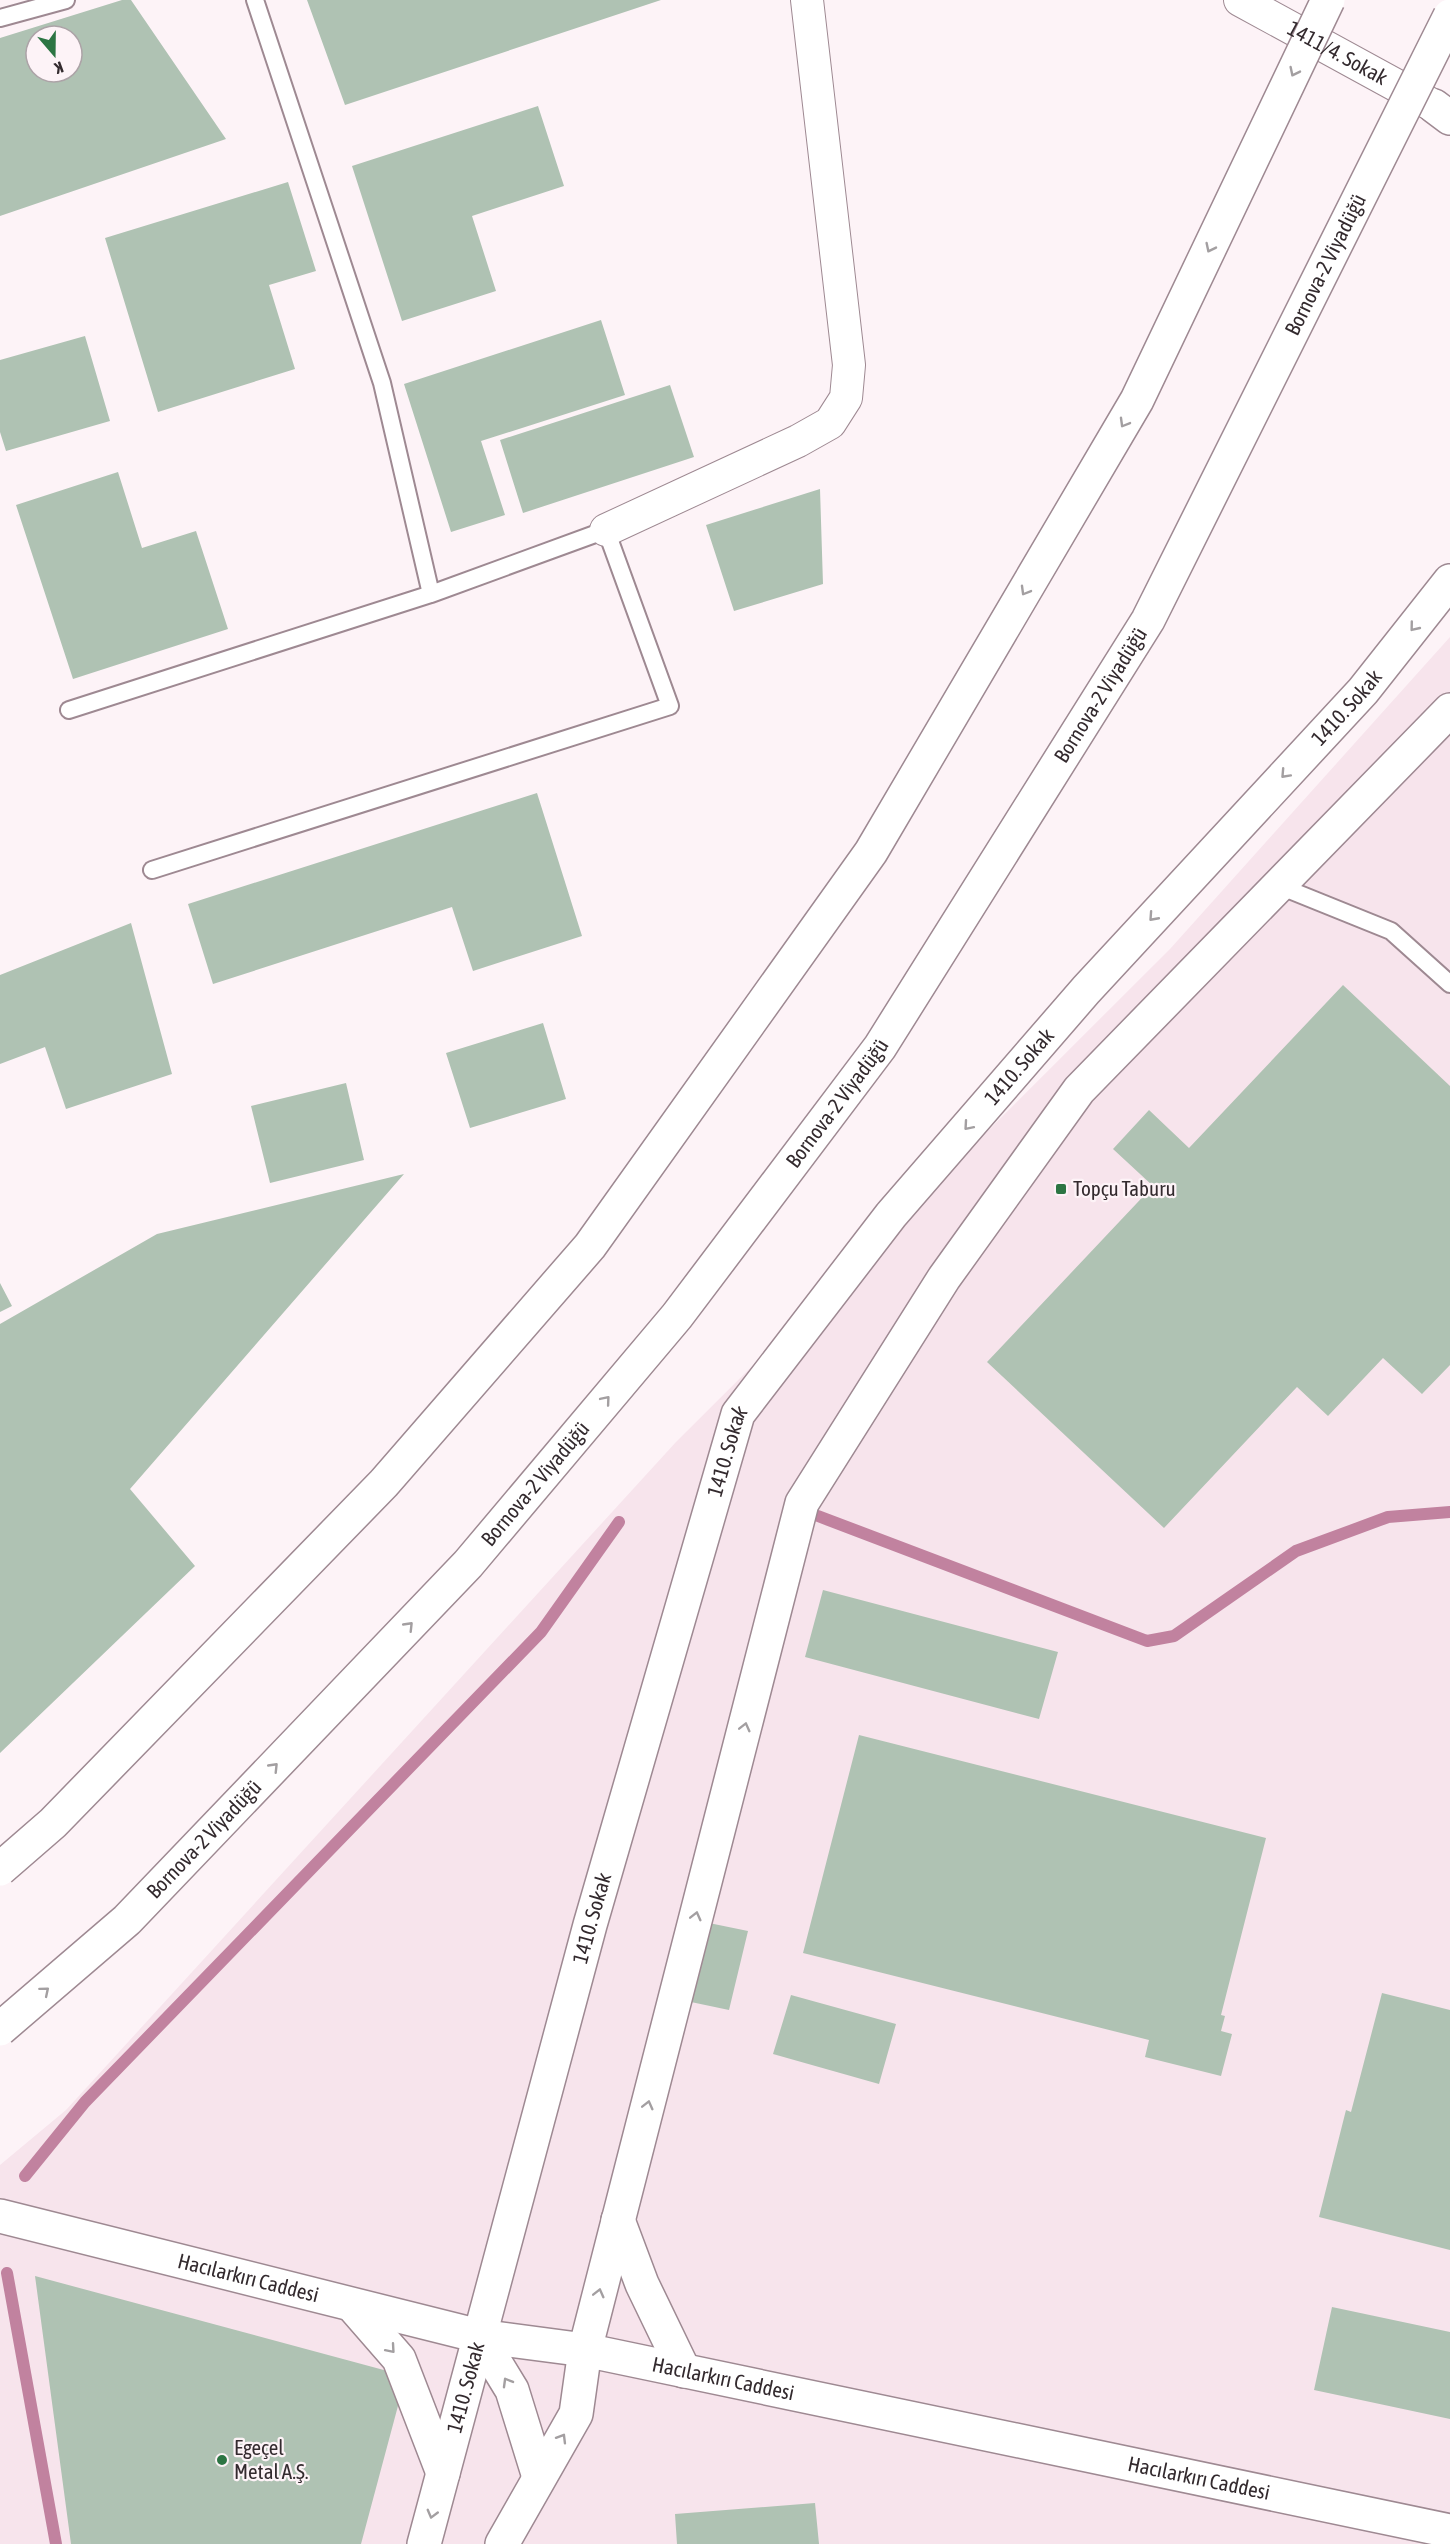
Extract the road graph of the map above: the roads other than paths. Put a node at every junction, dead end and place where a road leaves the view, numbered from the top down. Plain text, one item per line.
1 (66, 0) edge
2 (255, 0) edge
3 (807, 0) edge
4 (1240, 0) edge
5 (1328, 0) edge
6 (1450, 16) edge
7 (0, 18) edge
8 (1445, 110) edge
9 (606, 530) junction
10 (1450, 581) edge
11 (430, 594) junction
12 (69, 710) dead end
13 (1450, 710) edge
14 (152, 870) dead end
15 (1278, 885) junction
16 (1450, 984) edge
17 (0, 1869) edge
18 (0, 2029) edge
19 (0, 2216) edge
20 (618, 2220) junction
21 (352, 2305) junction
22 (480, 2336) junction
23 (585, 2350) junction
24 (684, 2371) junction
25 (443, 2473) junction
26 (539, 2477) junction
27 (1450, 2531) edge
28 (424, 2544) edge
29 (502, 2544) edge

1 - 7 lane
2 - 11 lane
3 - 9 street
4 - 8 street, 1411/4. Sokak
5 -> 17 main road, bridge
18 -> 6 main road, Bornova-2 Viyadüğü, bridge
9 - 11 lane
9 - 14 lane
10 -> 22 main road, 1410. Sokak
11 - 12 lane
13 - 15 main road
15 - 16 lane
20 -> 15 main road
19 - 21 main road, Hacılarkırı Caddesi
23 -> 20 main road
20 - 24 main road
21 - 22 main road, Hacılarkırı Caddesi
21 -> 25 main road
22 - 23 main road, Hacılarkırı Caddesi
22 - 25 main road, 1410. Sokak
26 -> 22 main road
23 - 24 main road, Hacılarkırı Caddesi
26 -> 23 main road
24 - 27 main road, Hacılarkırı Caddesi
25 -> 28 main road, 1410. Sokak
26 - 29 main road

